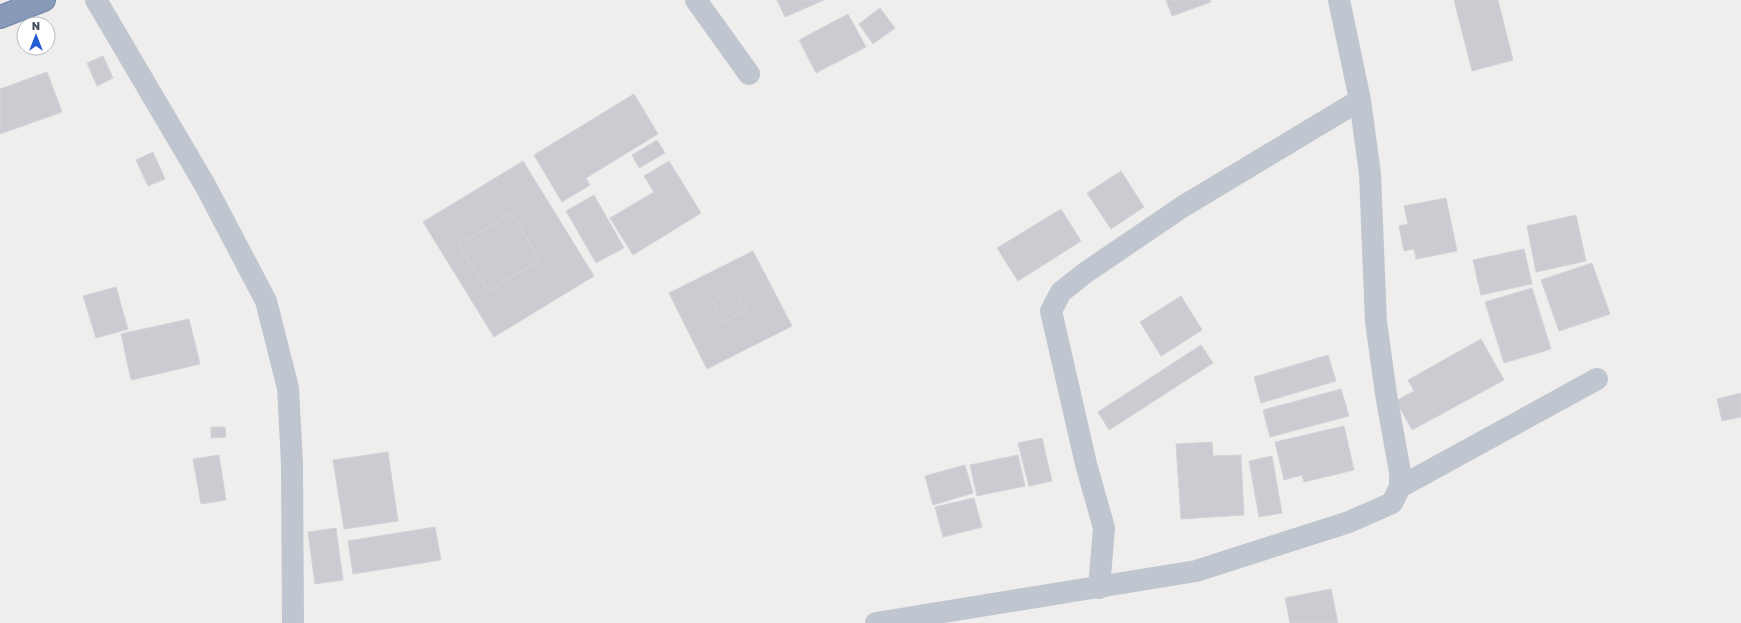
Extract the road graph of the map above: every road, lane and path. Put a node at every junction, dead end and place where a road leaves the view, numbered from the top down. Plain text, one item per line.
1 (44, 0) edge
2 (96, 0) edge
3 (696, 0) edge
4 (1340, 0) edge
5 (0, 17) edge
6 (749, 74) dead end
7 (1360, 100) junction
8 (1597, 379) dead end
9 (1400, 487) junction
10 (1099, 588) junction
11 (293, 623) edge
12 (876, 623) edge

1 - 5 highway
2 - 11 street
3 - 6 street
4 - 7 street
7 - 9 street
7 - 10 street
8 - 9 street
9 - 10 street
10 - 12 street

